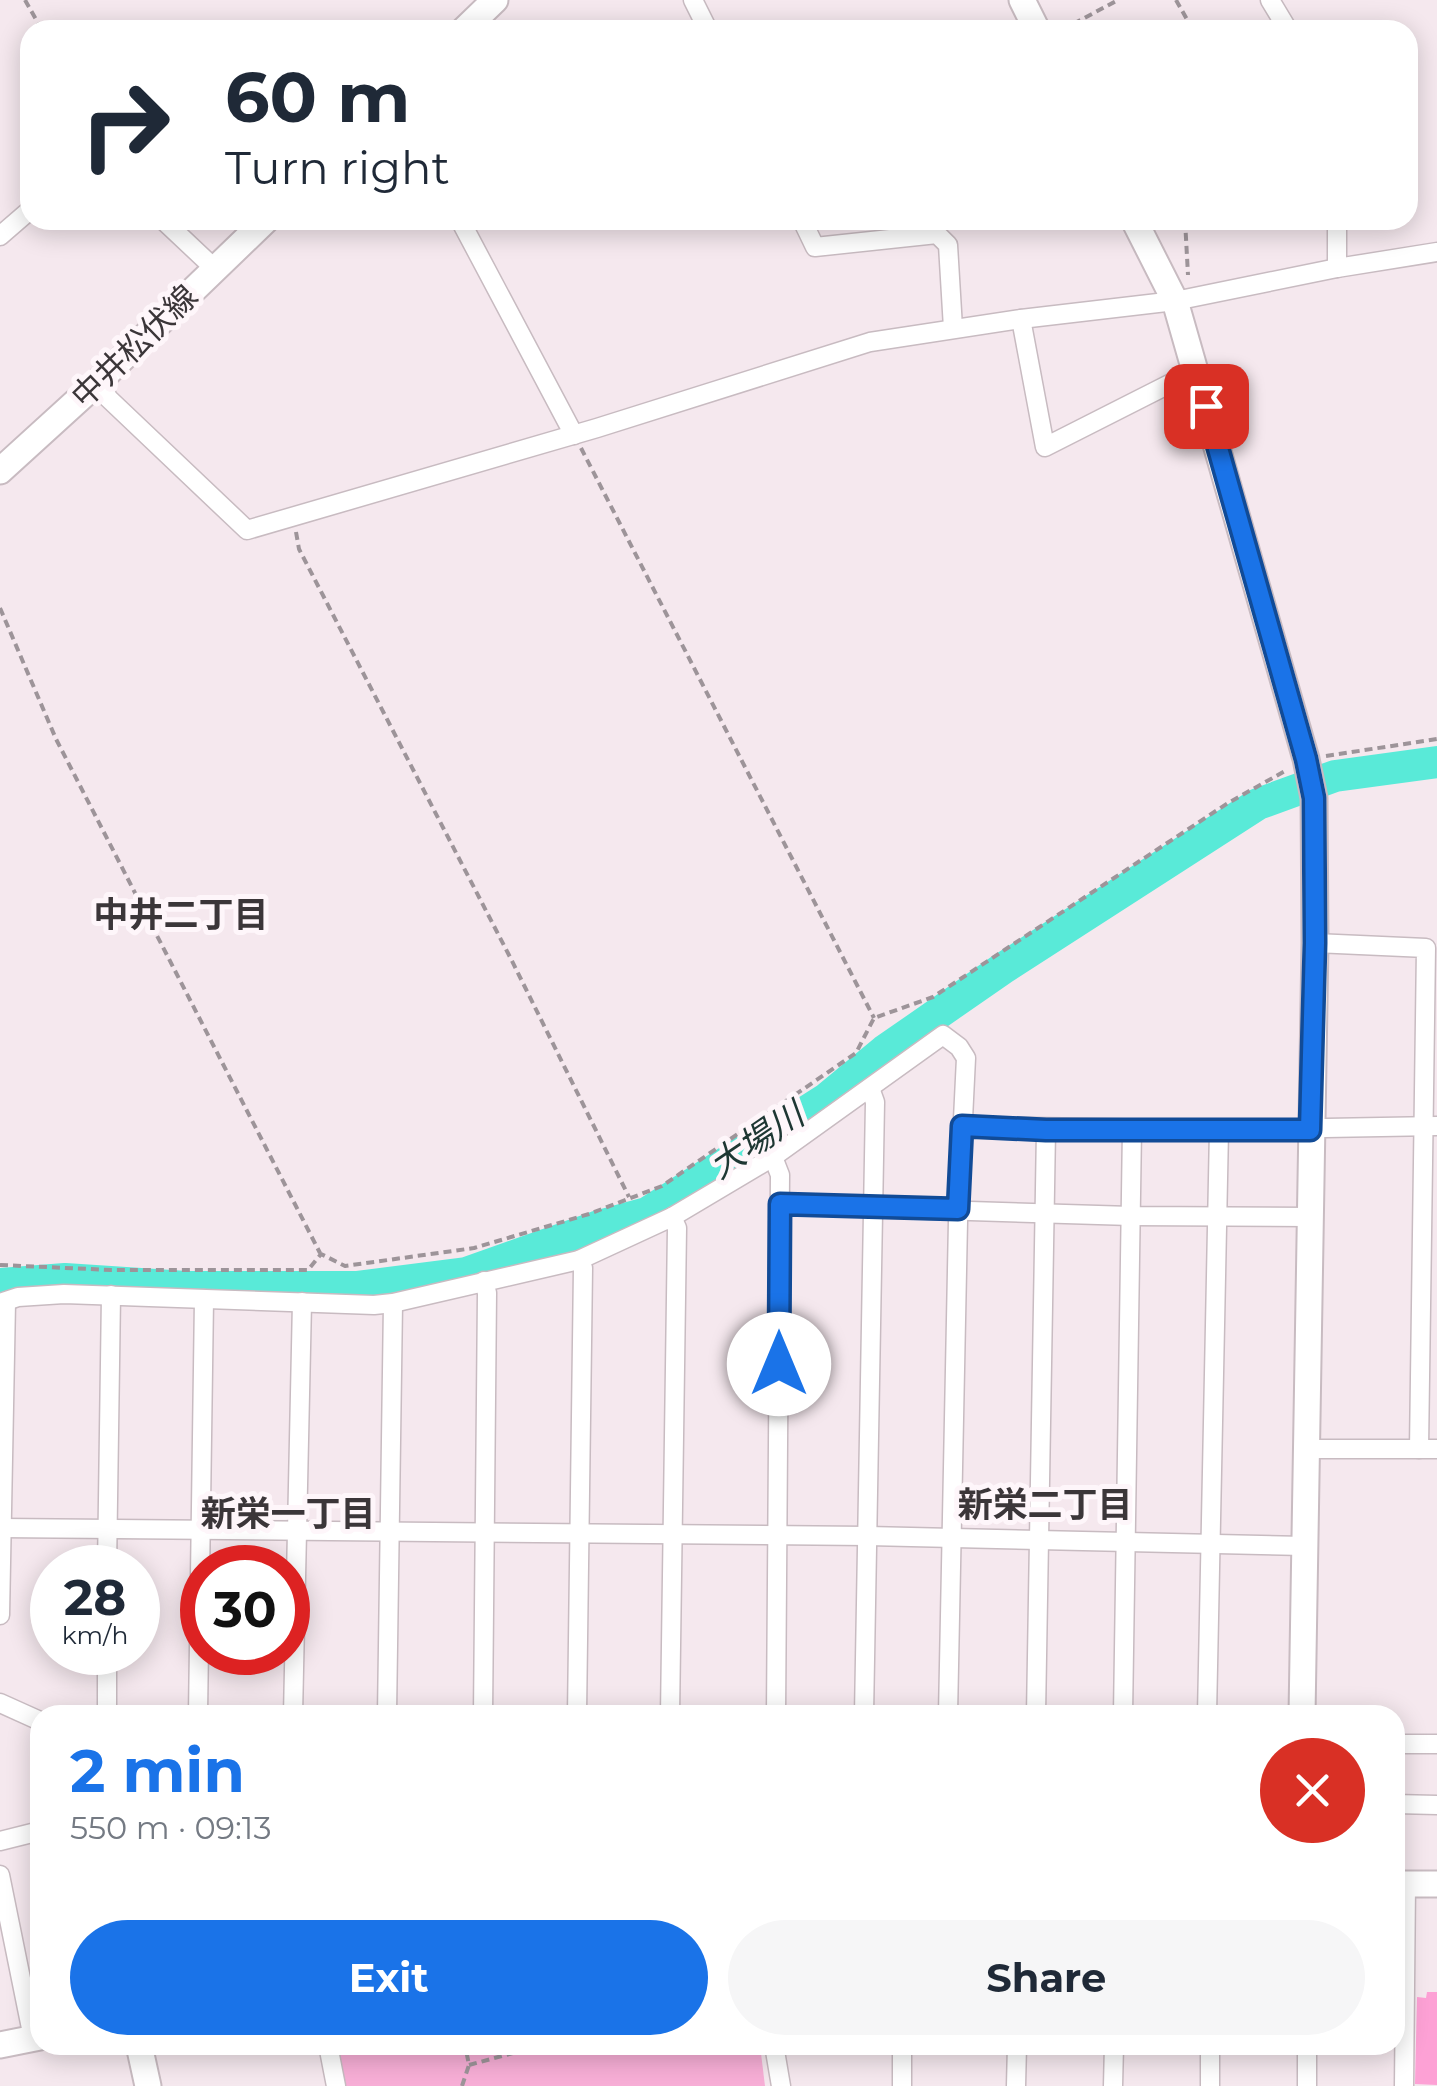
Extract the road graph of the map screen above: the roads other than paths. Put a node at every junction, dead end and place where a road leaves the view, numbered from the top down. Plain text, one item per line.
1 (495, 0) edge
2 (474, 20) edge
3 (20, 219) edge
4 (173, 230) edge
5 (256, 230) edge
6 (465, 230) edge
7 (807, 230) edge
8 (1141, 230) edge
9 (1336, 230) edge
10 (0, 236) edge
11 (1437, 252) edge
12 (1337, 268) junction
13 (215, 269) junction
14 (1181, 290) junction
15 (1021, 319) junction
16 (953, 328) junction
17 (1195, 371) junction
18 (100, 380) junction
19 (574, 435) junction
20 (0, 471) edge
21 (1315, 943) junction
22 (870, 1088) junction
23 (962, 1126) junction
24 (1430, 1126) edge
25 (1132, 1129) junction
26 (1046, 1130) junction
27 (1219, 1130) junction
28 (1310, 1130) junction
29 (772, 1158) junction
30 (780, 1204) junction
31 (874, 1208) junction
32 (958, 1209) junction
33 (1044, 1211) junction
34 (1218, 1214) junction
35 (1131, 1216) junction
36 (672, 1217) junction
37 (1308, 1217) junction
38 (579, 1260) junction
39 (484, 1281) junction
40 (111, 1295) junction
41 (204, 1299) junction
42 (3, 1302) edge
43 (302, 1302) junction
44 (394, 1304) junction
45 (1304, 1448) junction
46 (1428, 1449) edge
47 (2, 1528) edge
48 (107, 1529) junction
49 (295, 1531) junction
50 (201, 1532) junction
51 (390, 1532) junction
52 (484, 1534) junction
53 (579, 1536) junction
54 (672, 1536) junction
55 (868, 1536) junction
56 (778, 1538) junction
57 (952, 1538) junction
58 (1039, 1540) junction
59 (1126, 1542) junction
60 (1212, 1544) junction
61 (107, 1545) edge
62 (1304, 1546) junction
63 (0, 1615) edge
64 (107, 1675) edge
65 (0, 1703) edge
66 (107, 1705) edge
67 (198, 1705) edge
68 (294, 1705) edge
69 (387, 1705) edge
70 (483, 1705) edge
71 (576, 1705) edge
72 (670, 1705) edge
73 (776, 1705) edge
74 (864, 1705) edge
75 (948, 1705) edge
76 (1036, 1705) edge
77 (1123, 1705) edge
78 (1208, 1705) edge
79 (1302, 1705) edge
80 (30, 1716) edge
81 (1405, 1744) edge
82 (1437, 1744) edge
83 (1405, 1804) edge
84 (1437, 1805) edge
85 (30, 1834) edge
86 (0, 1841) edge
87 (0, 1876) edge
88 (1405, 1884) edge
89 (1437, 1884) edge
90 (30, 2007) edge
91 (30, 2040) edge
92 (0, 2046) edge
93 (141, 2055) edge
94 (330, 2055) edge
95 (776, 2055) edge
96 (902, 2055) edge
97 (1017, 2055) edge
98 (1114, 2055) edge
99 (1210, 2055) edge
100 (1308, 2055) edge
101 (1403, 2055) edge
102 (148, 2086) edge
103 (336, 2086) edge
104 (781, 2086) edge
105 (902, 2086) edge
106 (1016, 2086) edge
107 (1113, 2086) edge
108 (1210, 2086) edge
109 (1307, 2086) edge
110 (1404, 2086) edge

1 - 2 street
3 - 10 street
4 - 13 street
5 - 13 street, 中井松伏線
6 - 19 street
7 - 16 street
8 - 14 street
9 - 12 street
11 - 12 street
12 - 14 street
13 - 18 street, 中井松伏線
14 - 15 street
14 - 17 street
15 - 16 street
15 - 17 street
16 - 19 street
17 - 21 street
18 - 19 street
18 - 20 street, 中井松伏線
21 - 24 street
21 - 28 street
22 - 23 street
22 - 29 street
22 - 31 street
23 - 26 street
23 - 32 street
24 - 28 street
24 - 46 street
25 - 26 street
25 - 27 street
25 - 35 street
26 - 33 street
27 - 28 street
27 - 34 street
28 - 37 street
29 - 30 street
29 - 36 street
30 - 31 street
30 - 56 street
31 - 32 street
31 - 55 street
32 - 33 street
32 - 57 street
33 - 35 street
33 - 58 street
34 - 35 street
34 - 37 street
34 - 60 street
35 - 59 street
36 - 38 street
36 - 54 street
37 - 45 street
38 - 39 street
38 - 53 street
39 - 44 street
39 - 52 street
40 - 41 street
40 - 42 street
40 - 48 street
41 - 43 street
41 - 50 street
42 - 47 street
43 - 44 street
43 - 49 street
44 - 51 street
45 - 46 street
45 - 62 street
47 - 48 street
47 - 63 street
48 - 50 street
48 - 61 street
49 - 50 street
49 - 51 street
49 - 68 street
50 - 67 street
51 - 52 street
51 - 69 street
52 - 53 street
52 - 70 street
53 - 54 street
53 - 71 street
54 - 56 street
54 - 72 street
55 - 56 street
55 - 57 street
55 - 74 street
56 - 73 street
57 - 58 street
57 - 75 street
58 - 59 street
58 - 76 street
59 - 60 street
59 - 77 street
60 - 62 street
60 - 78 street
62 - 79 street
64 - 66 street
65 - 80 street
81 - 82 street
83 - 84 street
85 - 86 street
87 - 90 street
88 - 89 street
91 - 92 street
93 - 102 street
94 - 103 street
95 - 104 street
96 - 105 street
97 - 106 street
98 - 107 street
99 - 108 street
100 - 109 street
101 - 110 street

